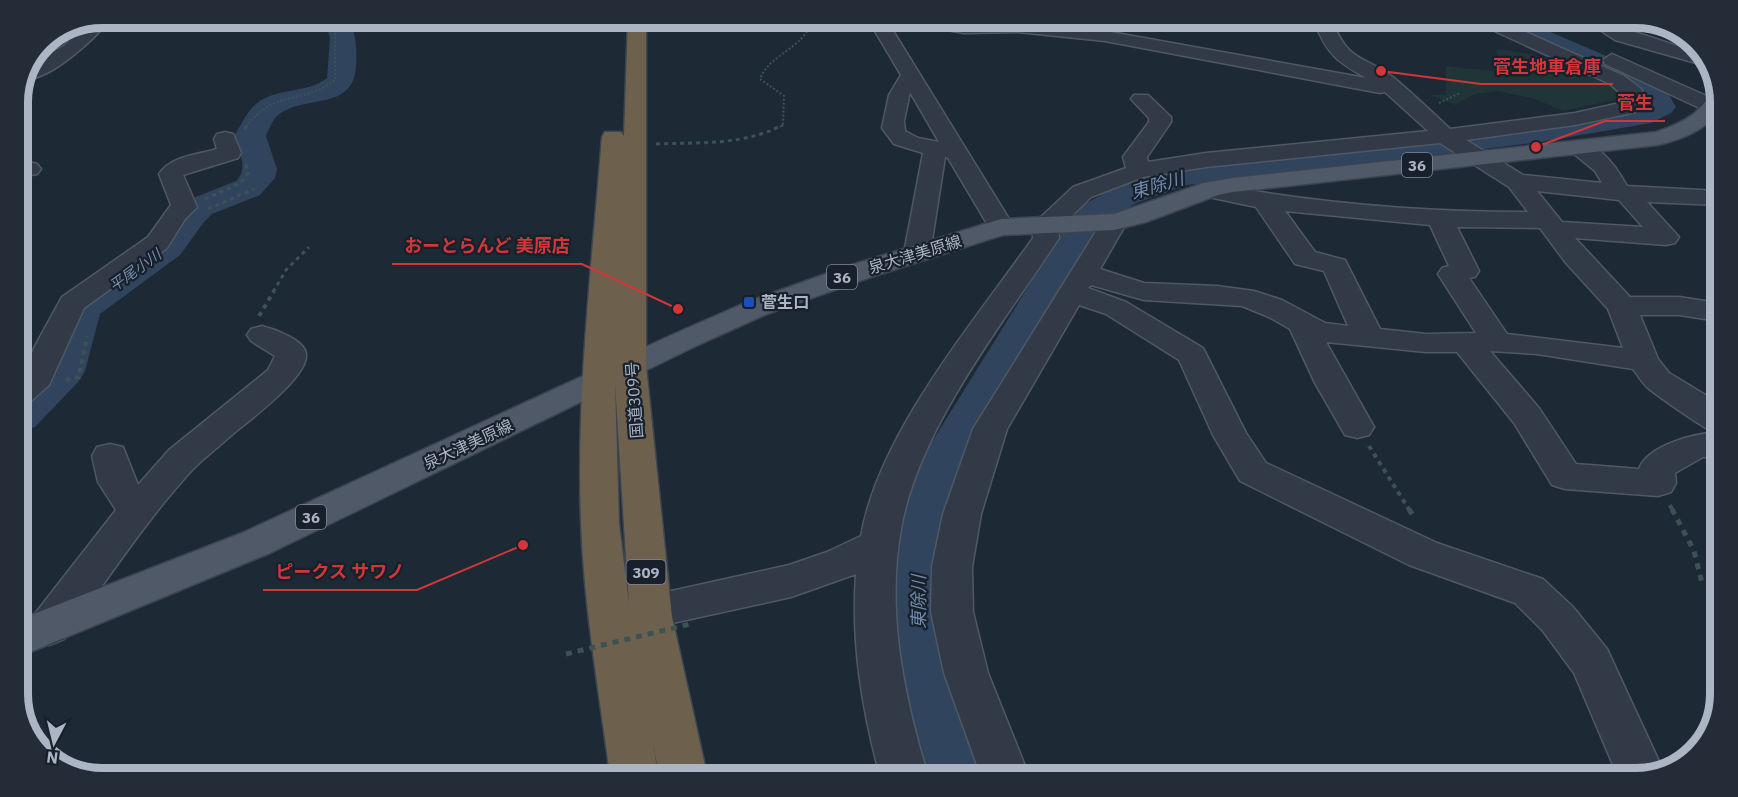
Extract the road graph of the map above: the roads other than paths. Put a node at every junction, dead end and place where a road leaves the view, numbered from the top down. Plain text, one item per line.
1 (620, 28) edge
2 (637, 28) edge
3 (882, 28) edge
4 (1028, 28) edge
5 (1326, 28) edge
6 (1503, 28) edge
7 (1540, 28) edge
8 (1608, 28) edge
9 (90, 30) edge
10 (1657, 32) edge
11 (78, 33) edge
12 (87, 33) junction
13 (1632, 40) junction
14 (1695, 58) edge
15 (36, 70) edge
16 (911, 76) junction
17 (1397, 90) junction
18 (1141, 99) dead end
19 (1709, 99) edge
20 (1709, 109) edge
21 (1448, 137) junction
22 (232, 138) road end
23 (1578, 148) junction
24 (946, 150) junction
25 (1478, 156) junction
26 (1138, 171) junction
27 (1517, 182) junction
28 (1208, 190) junction
29 (1622, 192) junction
30 (1709, 198) edge
31 (1264, 200) junction
32 (1440, 219) junction
33 (1110, 222) junction
34 (1053, 223) junction
35 (1551, 224) junction
36 (1001, 227) junction
37 (917, 253) junction
38 (1077, 282) junction
39 (1622, 306) junction
40 (1709, 311) edge
41 (1304, 327) junction
42 (262, 335) road end
43 (1369, 338) junction
44 (1464, 342) junction
45 (1497, 342) junction
46 (1643, 361) junction
47 (615, 374) junction
48 (29, 386) edge
49 (1710, 414) edge
50 (1357, 427) road end
51 (1710, 445) edge
52 (110, 456) dead end
53 (136, 511) junction
54 (879, 544) junction
55 (650, 611) junction
56 (34, 633) edge
57 (633, 768) edge
58 (682, 768) edge
59 (901, 768) edge
60 (1002, 768) edge
61 (1638, 768) edge

1 - 47 highway, 国道309号 / 309
2 - 47 highway, 国道309号 / 309
3 - 16 street
4 - 17 street
5 - 17 street
6 - 21 street
7 - 19 street
8 - 13 street
9 - 12 street
10 - 13 street
11 - 12 street
12 - 15 street
13 - 14 street
16 - 24 street
16 - 24 street
17 - 21 street
18 - 26 street
20 - 23 main road, 泉大津美原線 / 36
21 - 25 street
21 - 26 street
22 - 48 street
23 - 25 main road, 泉大津美原線 / 36
23 - 29 street
24 - 36 street
24 - 37 street
25 - 27 street
25 - 28 main road, 泉大津美原線 / 36
26 - 34 street
27 - 29 street
27 - 35 street
28 - 31 street
28 - 33 main road, 泉大津美原線 / 36
29 - 30 street
29 - 35 street
31 - 32 street
31 - 43 street
32 - 35 street
32 - 45 street
33 - 34 main road, 泉大津美原線 / 36
33 - 38 street
34 - 36 main road, 泉大津美原線 / 36
34 - 54 street
35 - 39 street
36 - 37 main road, 泉大津美原線 / 36
37 - 47 main road, 泉大津美原線 / 36
38 - 41 street
38 - 60 street
38 - 61 street
39 - 40 street
39 - 46 street
41 - 43 street
41 - 50 street
42 - 53 street
43 - 44 street
44 - 45 street
44 - 51 street
45 - 46 street
46 - 49 street
47 - 55 highway, 国道309号 / 309
47 - 56 main road, 泉大津美原線 / 36
47 - 57 highway, 国道309号 / 309
52 - 53 street
53 - 56 street
54 - 55 street
54 - 59 street
55 - 58 highway, 国道309号 / 309

